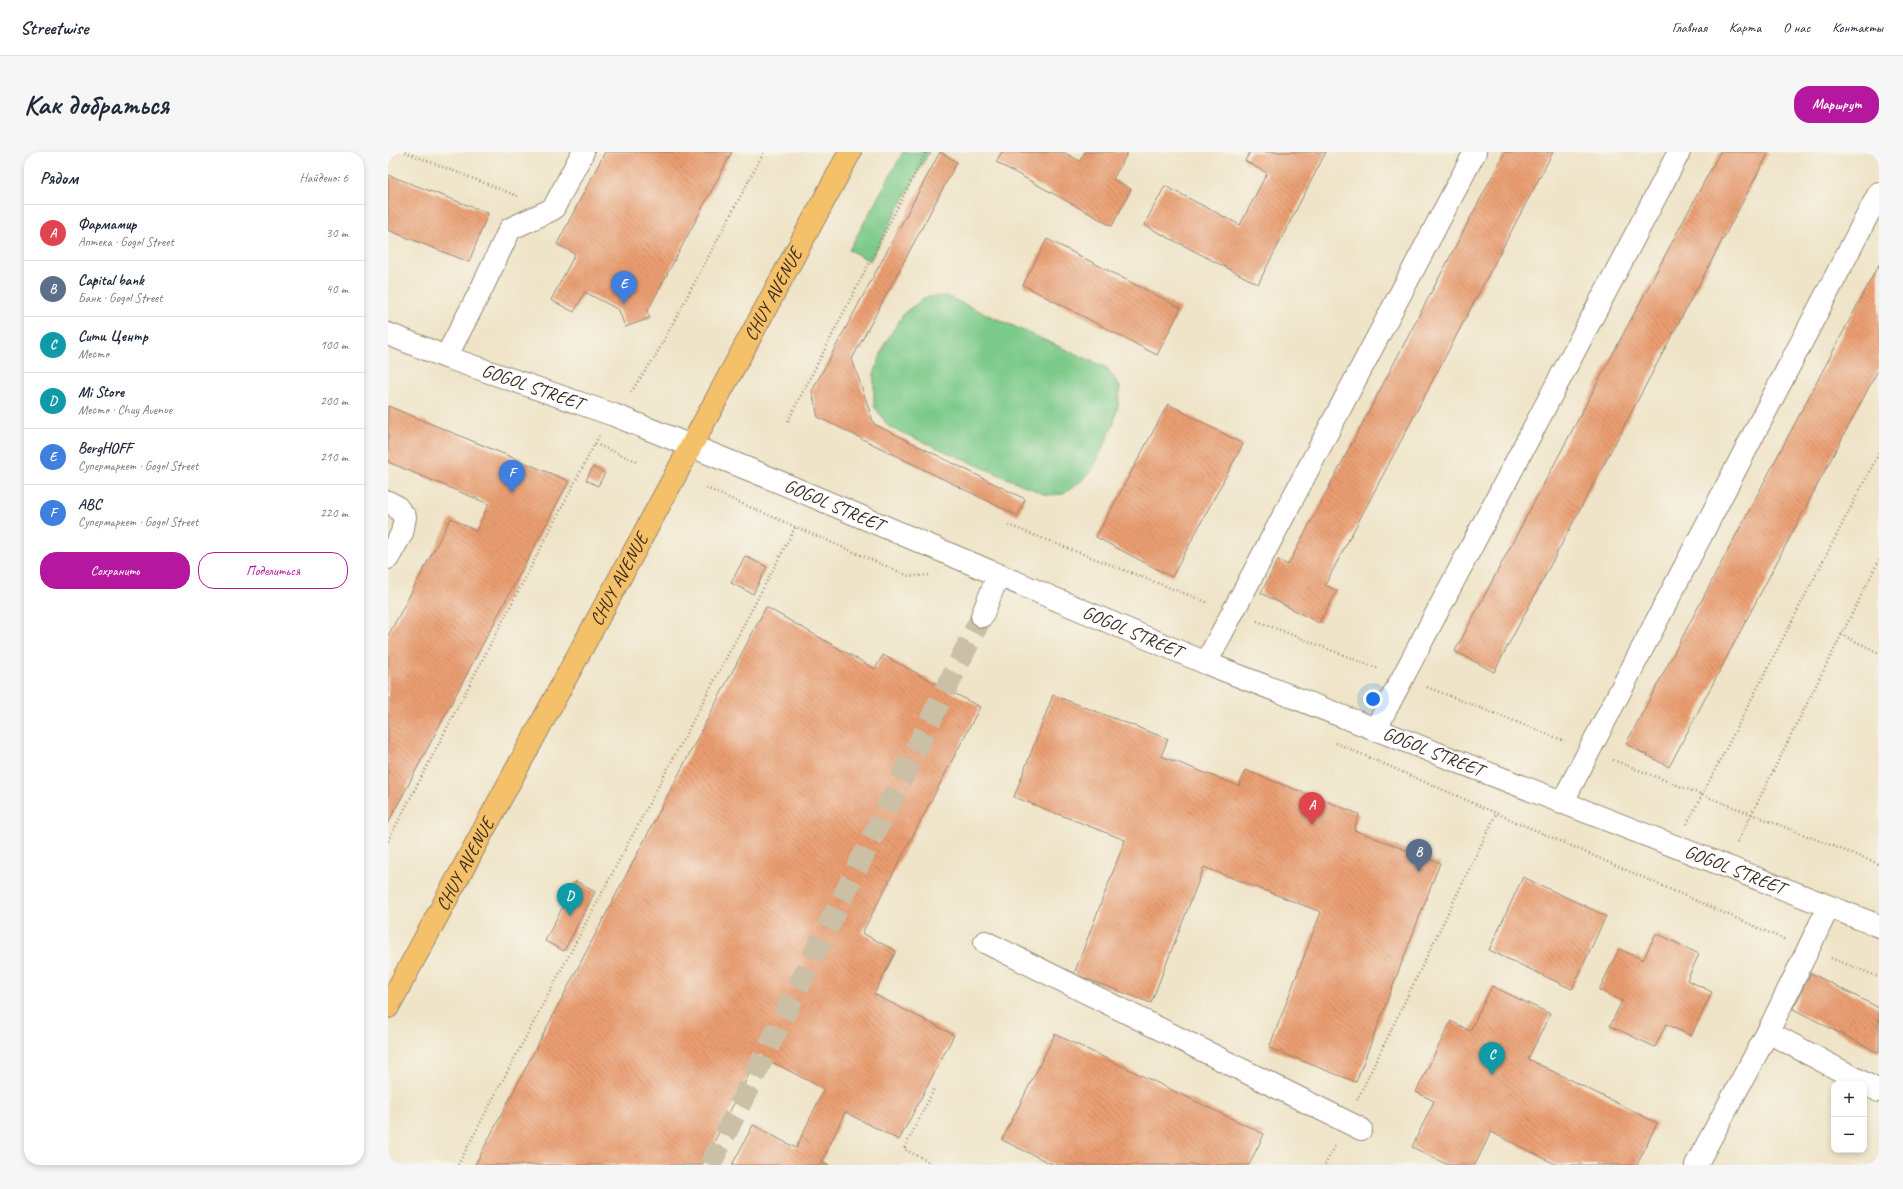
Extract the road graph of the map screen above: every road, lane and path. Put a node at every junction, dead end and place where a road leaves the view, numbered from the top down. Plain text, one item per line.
1 (405, 152) edge
2 (583, 152) edge
3 (764, 152) edge
4 (850, 152) edge
5 (926, 152) edge
6 (1475, 152) edge
7 (1680, 152) edge
8 (1879, 193) edge
9 (553, 209) junction
10 (388, 334) edge
11 (446, 357) junction
12 (631, 392) dead end
13 (788, 421) dead end
14 (600, 435) dead end
15 (595, 444) junction
16 (691, 446) junction
17 (1879, 453) edge
18 (639, 462) dead end
19 (706, 488) dead end
20 (388, 502) edge
21 (1008, 525) dead end
22 (796, 526) junction
23 (388, 558) edge
24 (1879, 560) edge
25 (998, 575) junction
26 (932, 576) dead end
27 (1233, 612) junction
28 (982, 616) tunnel mouth
29 (1842, 634) junction
30 (1879, 653) edge
31 (1206, 663) junction
32 (1402, 678) junction
33 (1375, 730) junction
34 (1335, 743) dead end
35 (1589, 751) junction
36 (1702, 795) junction
37 (1562, 803) junction
38 (1497, 812) junction
39 (1751, 814) junction
40 (388, 841) edge
41 (1675, 848) junction
42 (1879, 864) edge
43 (1725, 867) junction
44 (1828, 908) junction
45 (1879, 926) edge
46 (985, 942) dead end
47 (1808, 950) junction
48 (1879, 977) edge
49 (388, 1006) edge
50 (1768, 1032) junction
51 (936, 1086) dead end
52 (1879, 1090) edge
53 (1354, 1126) junction
54 (458, 1165) edge
55 (935, 1165) edge
56 (1325, 1165) edge
57 (1696, 1165) edge

1 - 9 path
2 - 9 street
3 - 12 path
4 - 16 main road, CHUY AVENUE
5 - 13 path
6 - 27 street
7 - 32 street
8 - 35 street
9 - 11 street
10 - 11 street, GOGOL STREET
11 - 16 street, GOGOL STREET
14 - 15 path
15 - 18 path
15 - 40 path
16 - 25 street, GOGOL STREET
16 - 49 main road, CHUY AVENUE
17 - 36 path
19 - 22 path
20 - 23 street
21 - 27 path
22 - 26 path
22 - 54 path
24 - 29 path
25 - 28 street
25 - 31 street, GOGOL STREET
27 - 31 street
27 - 32 path
29 - 30 path
29 - 39 path
31 - 33 street, GOGOL STREET
32 - 33 street
32 - 35 path
33 - 37 street, GOGOL STREET
34 - 38 path
35 - 36 path
35 - 37 street
36 - 39 path
36 - 41 path
37 - 41 street, GOGOL STREET
38 - 47 path
38 - 53 path
39 - 42 path
39 - 43 path
41 - 43 street, GOGOL STREET
43 - 44 street, GOGOL STREET
44 - 45 street, GOGOL STREET
44 - 47 street
46 - 53 street
47 - 48 path
47 - 50 street
50 - 52 street
50 - 57 street
51 - 55 path
53 - 56 path

